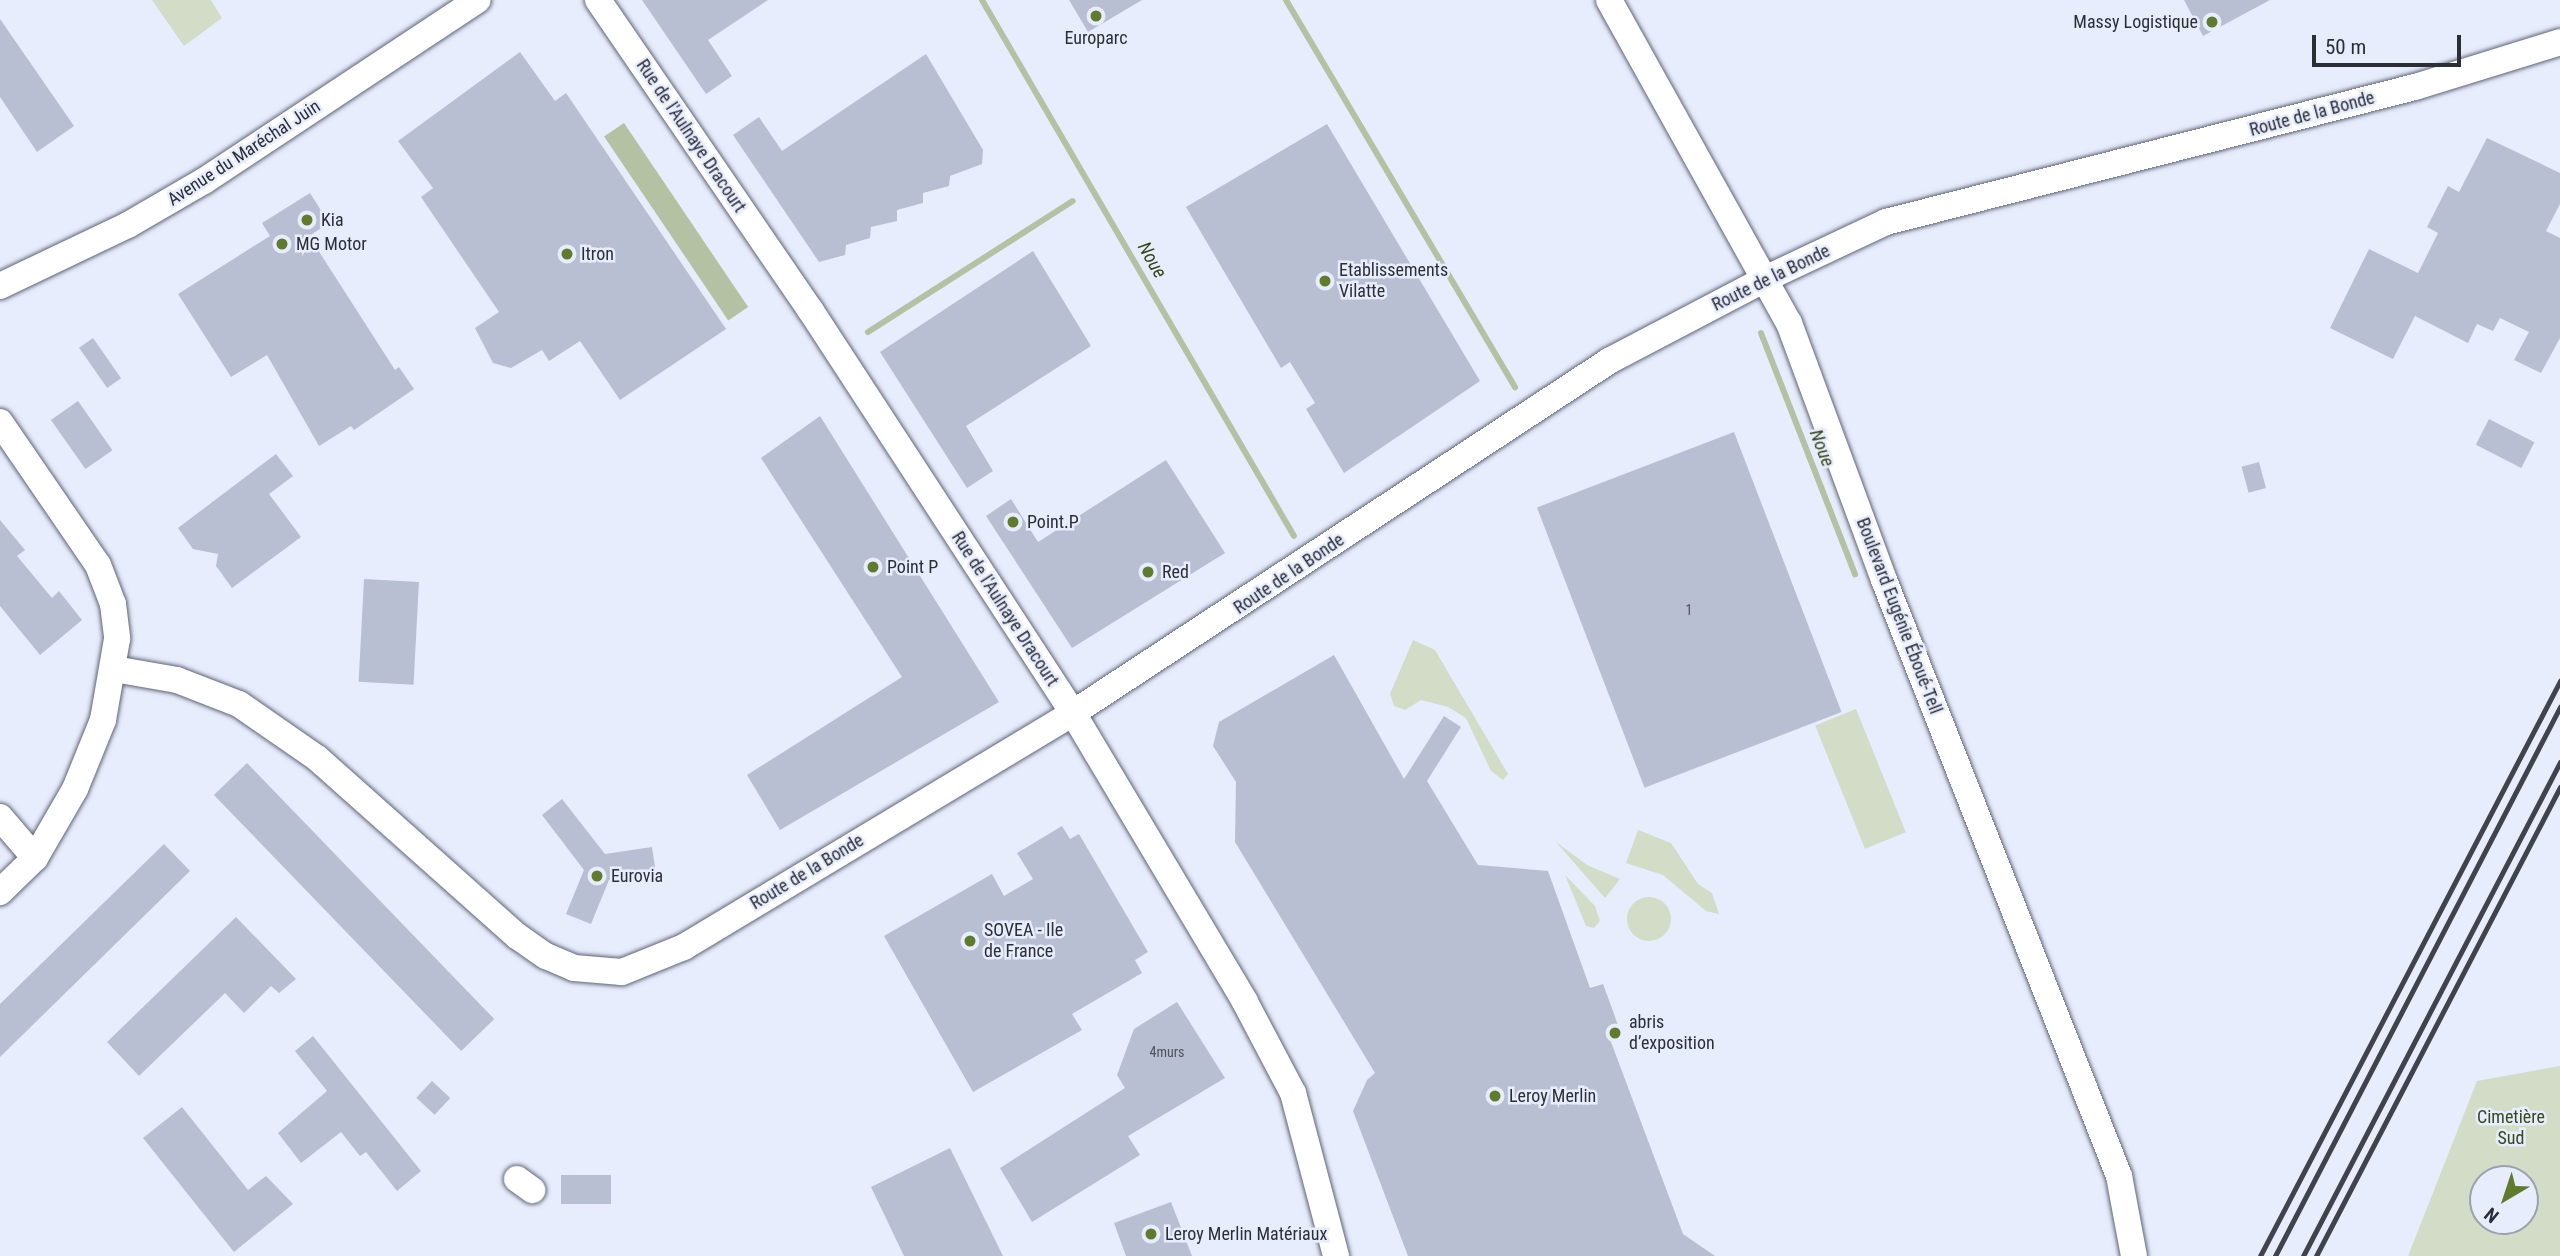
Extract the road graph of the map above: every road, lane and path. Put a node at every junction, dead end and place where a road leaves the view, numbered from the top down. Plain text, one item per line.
1 (477, 0) edge
2 (598, 0) edge
3 (1609, 0) edge
4 (2556, 43) edge
5 (1767, 278) junction
6 (0, 286) edge
7 (0, 422) edge
8 (114, 670) junction
9 (1073, 713) junction
10 (0, 817) edge
11 (35, 858) junction
12 (0, 892) edge
13 (1336, 1256) edge
14 (2134, 1256) edge

1 - 6 street, Avenue du Maréchal Juin
2 - 9 street, Rue de l'Aulnaye Dracourt
3 - 5 street, Boulevard Eugénie Éboué-Tell
4 - 5 street, Route de la Bonde
5 - 9 street, Route de la Bonde
5 - 14 street, Boulevard Eugénie Éboué-Tell
7 - 8 street
8 - 9 street, Route de la Bonde
8 - 11 street
9 - 13 street, Rue de l'Aulnaye Dracourt
10 - 11 street
11 - 12 street

